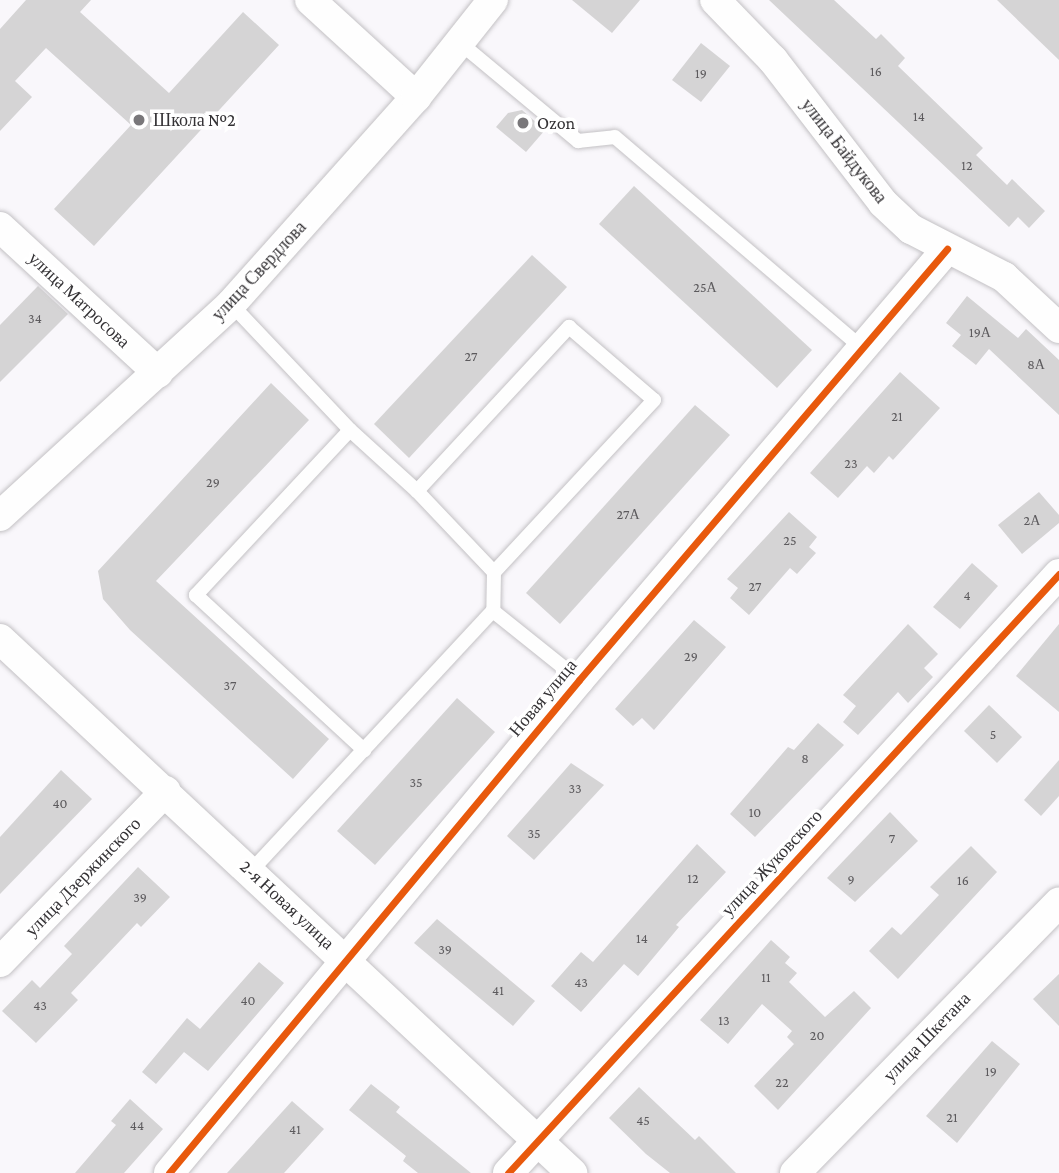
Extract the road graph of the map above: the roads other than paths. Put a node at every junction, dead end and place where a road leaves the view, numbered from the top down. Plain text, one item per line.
1 (310, 0) edge
2 (493, 0) edge
3 (715, 0) edge
4 (459, 42) junction
5 (416, 97) junction
6 (0, 227) edge
7 (947, 248) junction
8 (231, 304) junction
9 (1059, 328) edge
10 (860, 346) junction
11 (158, 373) junction
12 (351, 430) junction
13 (417, 491) junction
14 (0, 516) edge
15 (494, 572) junction
16 (1059, 575) edge
17 (493, 611) junction
18 (0, 639) edge
19 (579, 680) junction
20 (364, 750) junction
21 (166, 791) junction
22 (251, 872) junction
23 (1059, 902) edge
24 (345, 958) junction
25 (0, 962) edge
26 (538, 1141) junction
27 (169, 1173) edge
28 (508, 1173) edge
29 (572, 1173) edge
30 (794, 1173) edge

1 - 5 street
2 - 4 street, улица Свердлова
3 - 7 street, улица Байдукова
4 - 5 street, улица Свердлова
4 - 10 lane
5 - 8 street, улица Свердлова
6 - 11 street, улица Матросова
7 - 9 street, улица Байдукова
7 - 10 street, Новая улица
8 - 11 street, улица Свердлова
8 - 12 lane
10 - 19 street, Новая улица
11 - 14 street, улица Свердлова
12 - 13 lane
12 - 20 lane
13 - 15 lane
13 - 15 lane
15 - 17 lane
16 - 26 street, улица Жуковского
17 - 19 lane
17 - 20 lane
18 - 21 street, 2-я Новая улица
19 - 24 street, Новая улица
20 - 22 lane
21 - 22 street, 2-я Новая улица
21 - 25 street, улица Дзержинского
22 - 24 street, 2-я Новая улица
23 - 30 street, улица Шкетана
24 - 26 street, 2-я Новая улица
24 - 27 street, Новая улица
26 - 28 street, улица Жуковского
26 - 29 street, 2-я Новая улица

